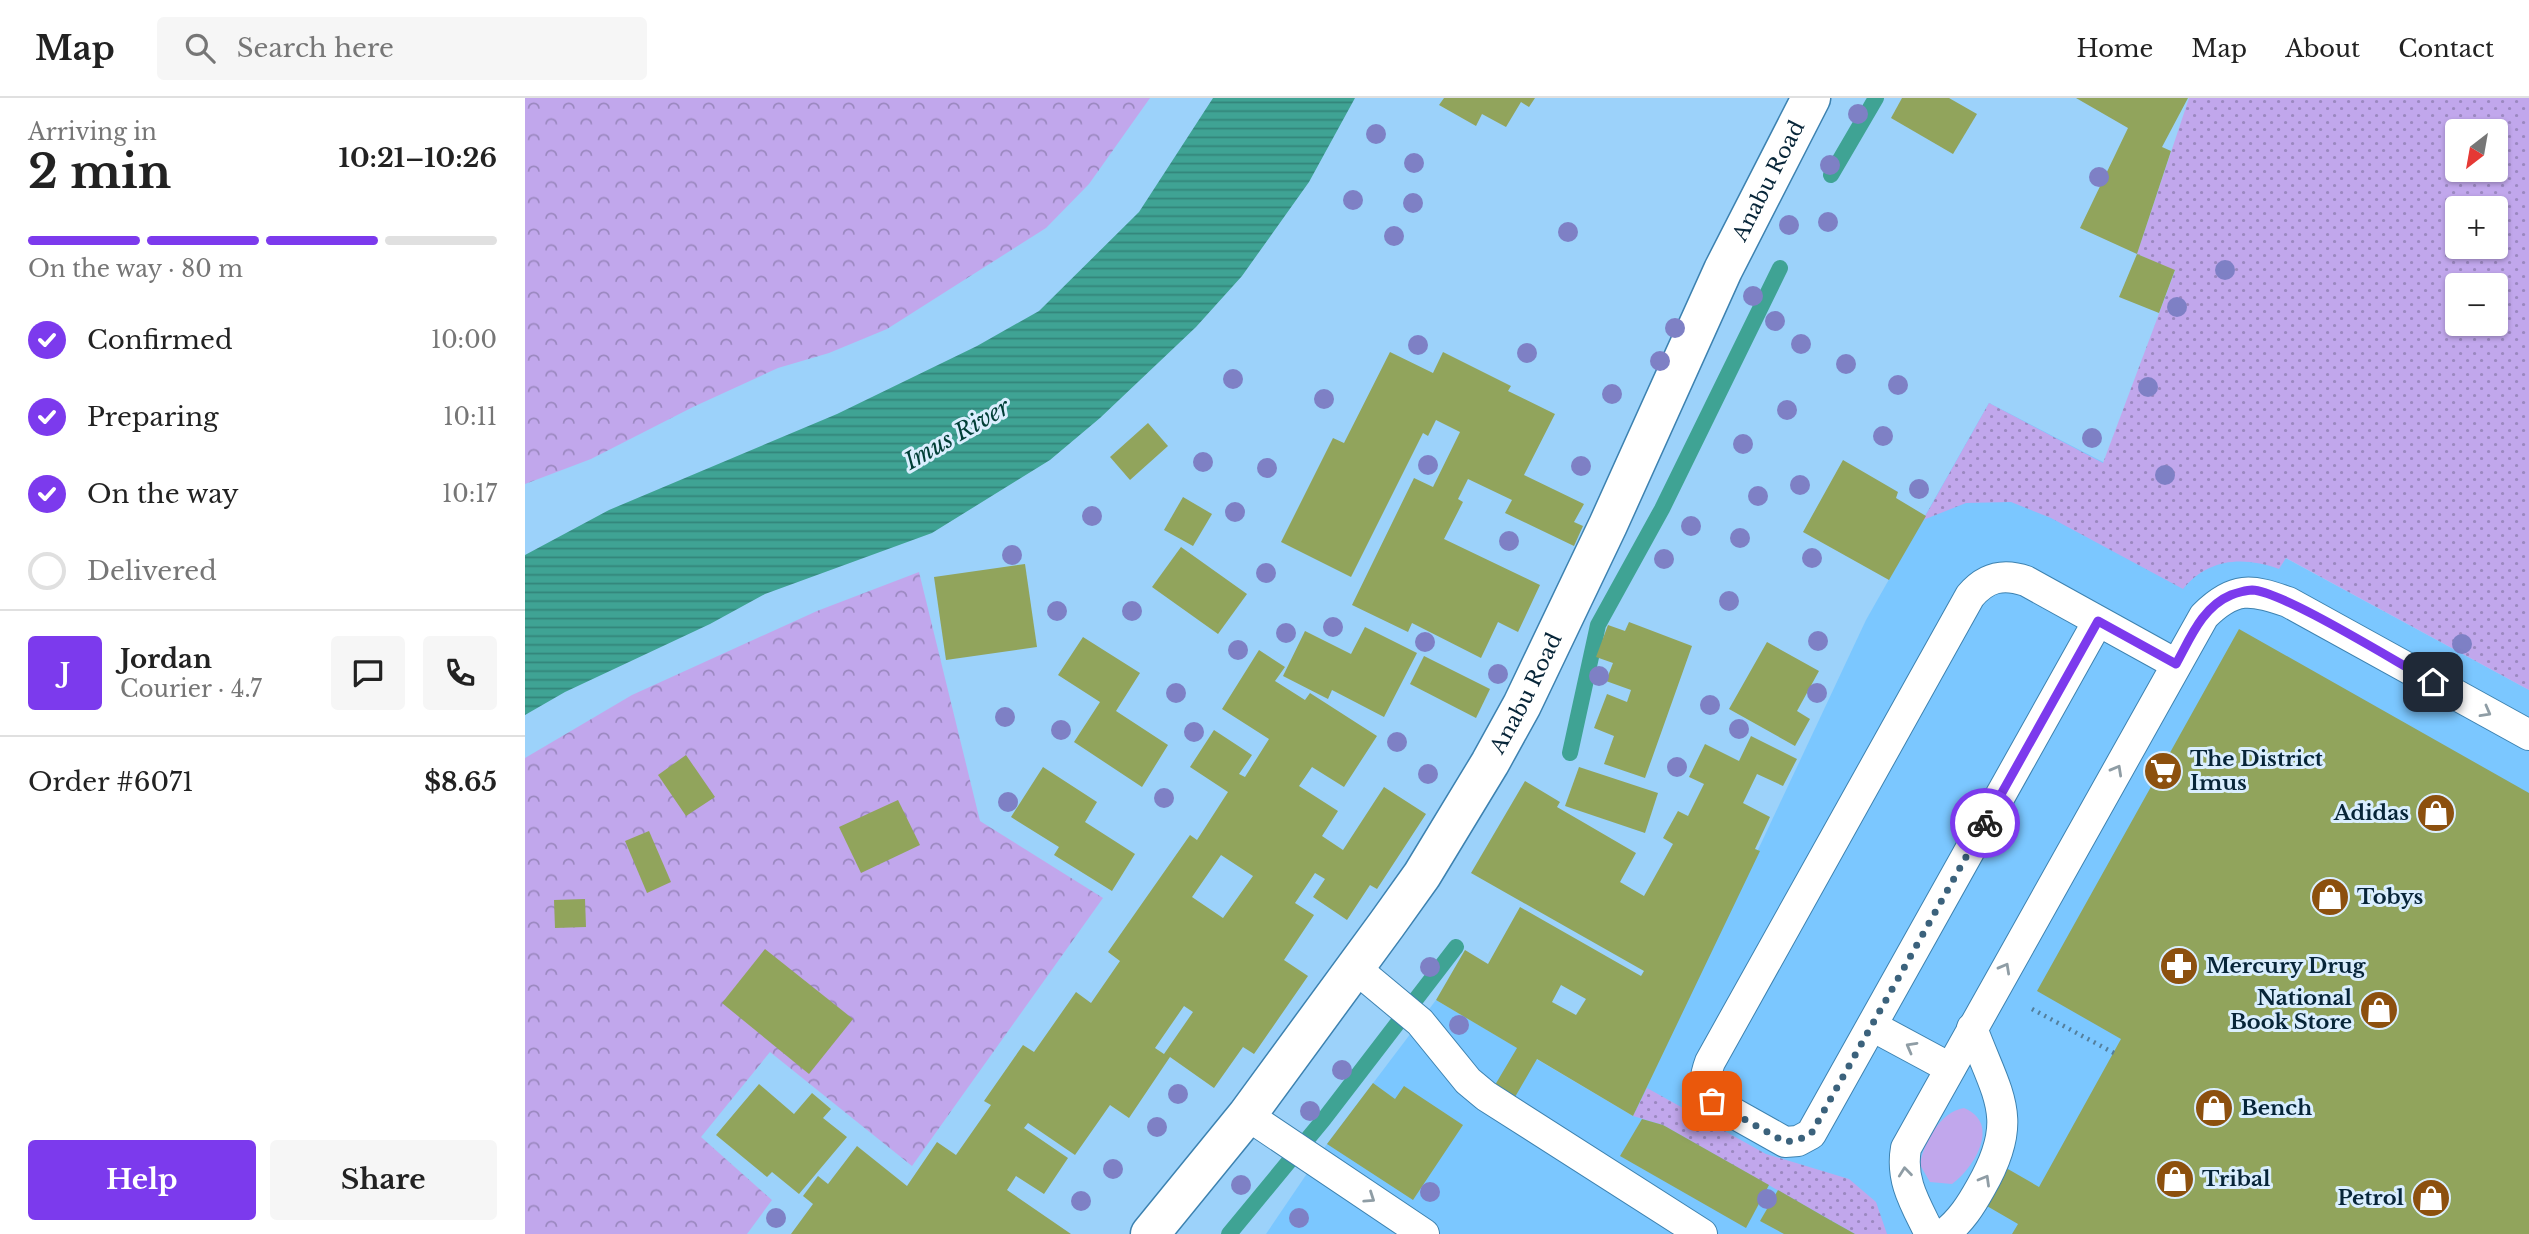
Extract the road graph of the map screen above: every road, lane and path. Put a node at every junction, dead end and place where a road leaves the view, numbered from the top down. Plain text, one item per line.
1 (1811, 98) edge
2 (2098, 621) junction
3 (2176, 664) junction
4 (2529, 736) edge
5 (1354, 967) junction
6 (1872, 1026) junction
7 (1972, 1027) junction
8 (2067, 1028) dead end
9 (2114, 1053) dead end
10 (1950, 1068) junction
11 (1247, 1115) junction
12 (1150, 1234) edge
13 (1424, 1234) edge
14 (1702, 1234) edge
15 (1930, 1234) edge
16 (1944, 1234) edge

1 - 5 street, Anabu Road
2 - 3 lane
2 - 6 lane
2 - 6 lane
3 -> 4 lane
7 -> 3 lane
5 - 11 street, Anabu Road
5 - 14 lane
10 -> 6 lane
7 - 10 lane
16 -> 7 lane
8 - 9 path
15 -> 10 lane
11 - 12 street, Anabu Road
11 -> 13 lane

